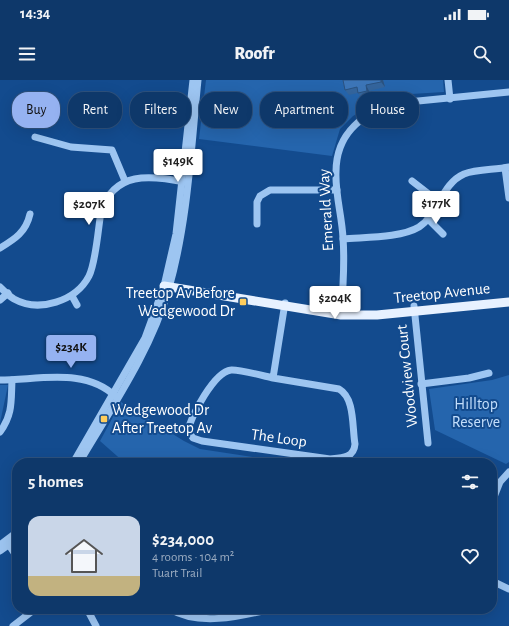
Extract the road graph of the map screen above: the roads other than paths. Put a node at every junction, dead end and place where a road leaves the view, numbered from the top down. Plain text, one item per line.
1 (193, 80) edge
2 (198, 80) edge
3 (448, 80) edge
4 (509, 92) edge
5 (450, 98) junction
6 (35, 137) dead end
7 (507, 167) edge
8 (412, 181) dead end
9 (125, 182) junction
10 (184, 182) junction
11 (337, 190) junction
12 (509, 198) edge
13 (439, 202) junction
14 (30, 214) dead end
15 (428, 219) junction
16 (257, 224) dead end
17 (443, 234) dead end
18 (343, 239) junction
19 (0, 248) edge
20 (167, 284) junction
21 (0, 287) edge
22 (8, 293) junction
23 (72, 296) junction
24 (509, 297) edge
25 (0, 300) edge
26 (509, 302) edge
27 (76, 305) dead end
28 (285, 305) junction
29 (414, 309) junction
30 (342, 313) junction
31 (489, 373) dead end
32 (273, 378) junction
33 (0, 380) edge
34 (12, 380) junction
35 (421, 384) junction
36 (116, 396) junction
37 (0, 432) edge
38 (428, 443) dead end
39 (77, 458) edge
40 (82, 458) edge
41 (323, 458) edge
42 (346, 458) edge
43 (509, 472) edge
44 (497, 490) edge
45 (5, 544) edge
46 (0, 551) edge
47 (12, 552) edge
48 (497, 583) edge
49 (509, 589) edge
50 (29, 614) edge
51 (90, 614) edge
52 (176, 614) edge
53 (255, 614) edge
54 (13, 626) edge
55 (96, 626) edge

1 - 10 street
2 - 10 street
3 - 5 street
4 - 5 street, Emerald Way
5 - 11 street, Emerald Way
6 - 9 street
7 - 12 street
7 - 13 street
8 - 13 street
9 - 10 street
9 - 23 street
10 - 20 street
11 - 16 street
11 - 18 street, Emerald Way
13 - 15 street
14 - 19 street
15 - 17 street
15 - 18 street
18 - 30 street, Emerald Way
20 - 28 main road, Treetop Avenue
20 - 36 street
21 - 22 street
22 - 23 street
22 - 25 street
23 - 27 street
24 - 29 main road, Treetop Avenue
26 - 29 main road, Treetop Avenue
28 - 30 main road, Treetop Avenue
28 - 32 street
29 - 30 main road, Treetop Avenue
29 - 35 street, Woodview Court
31 - 35 street
32 - 41 street, The Loop
32 - 42 street, The Loop
33 - 34 street
34 - 36 street
34 - 37 street
35 - 38 street, Woodview Court
36 - 39 street
36 - 40 street
43 - 44 street
45 - 46 street
45 - 47 street
48 - 49 street
50 - 54 street
51 - 55 street
52 - 53 street

